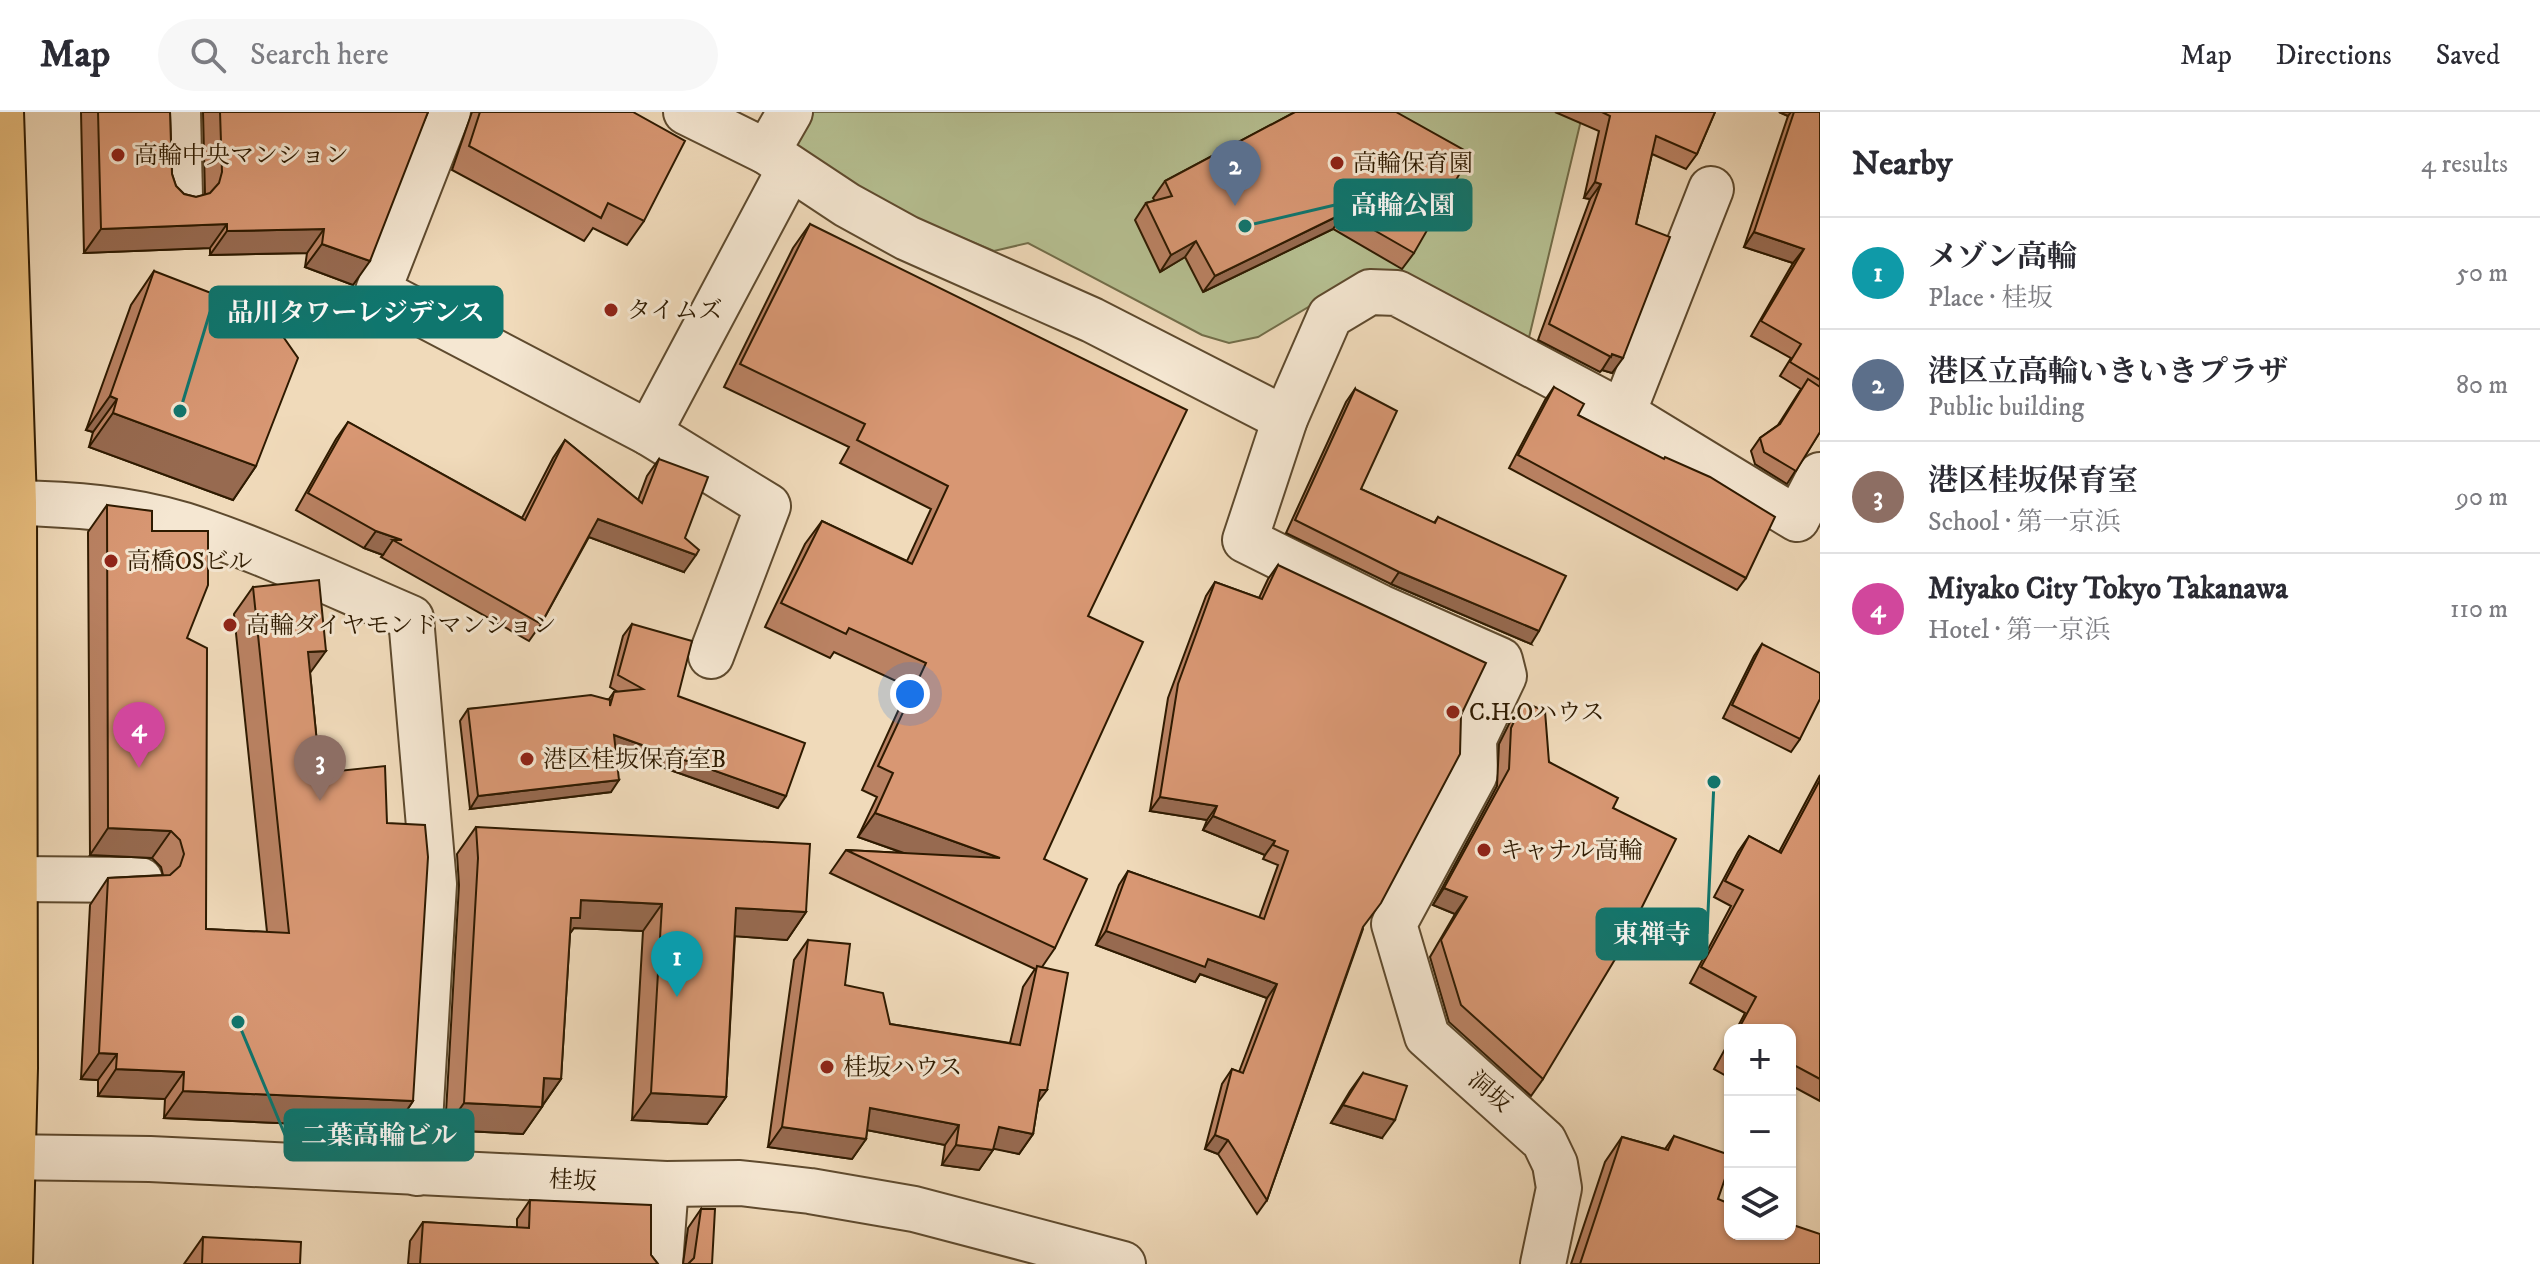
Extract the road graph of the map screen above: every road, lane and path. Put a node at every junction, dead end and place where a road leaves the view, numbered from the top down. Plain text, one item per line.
1 (1, 112) edge
2 (178, 112) edge
3 (448, 112) edge
4 (686, 112) edge
5 (790, 112) edge
6 (778, 160) junction
7 (1711, 189) dead end
8 (180, 196) edge
9 (1623, 413) junction
10 (1285, 419) junction
11 (649, 433) junction
12 (1820, 475) edge
13 (14, 503) junction
14 (1808, 526) edge
15 (711, 656) dead end
16 (15, 879) junction
17 (140, 880) edge
18 (7, 1157) edge
19 (417, 1173) junction
20 (666, 1184) junction
21 (10, 1264) edge
22 (660, 1264) edge
23 (1123, 1264) edge
24 (1543, 1264) edge

1 - 13 highway
2 - 8 street
3 - 11 street
4 - 6 street
5 - 6 street
6 - 10 street
6 - 11 street
7 - 9 street
9 - 10 street
9 - 14 street
10 - 24 street, 洞坂
11 - 15 street
12 - 14 street
13 - 16 highway
13 - 19 street
16 - 17 street
16 - 18 highway
18 - 19 street, 桂坂
18 - 21 highway
19 - 20 street, 桂坂
20 - 22 street
20 - 23 street, 桂坂

